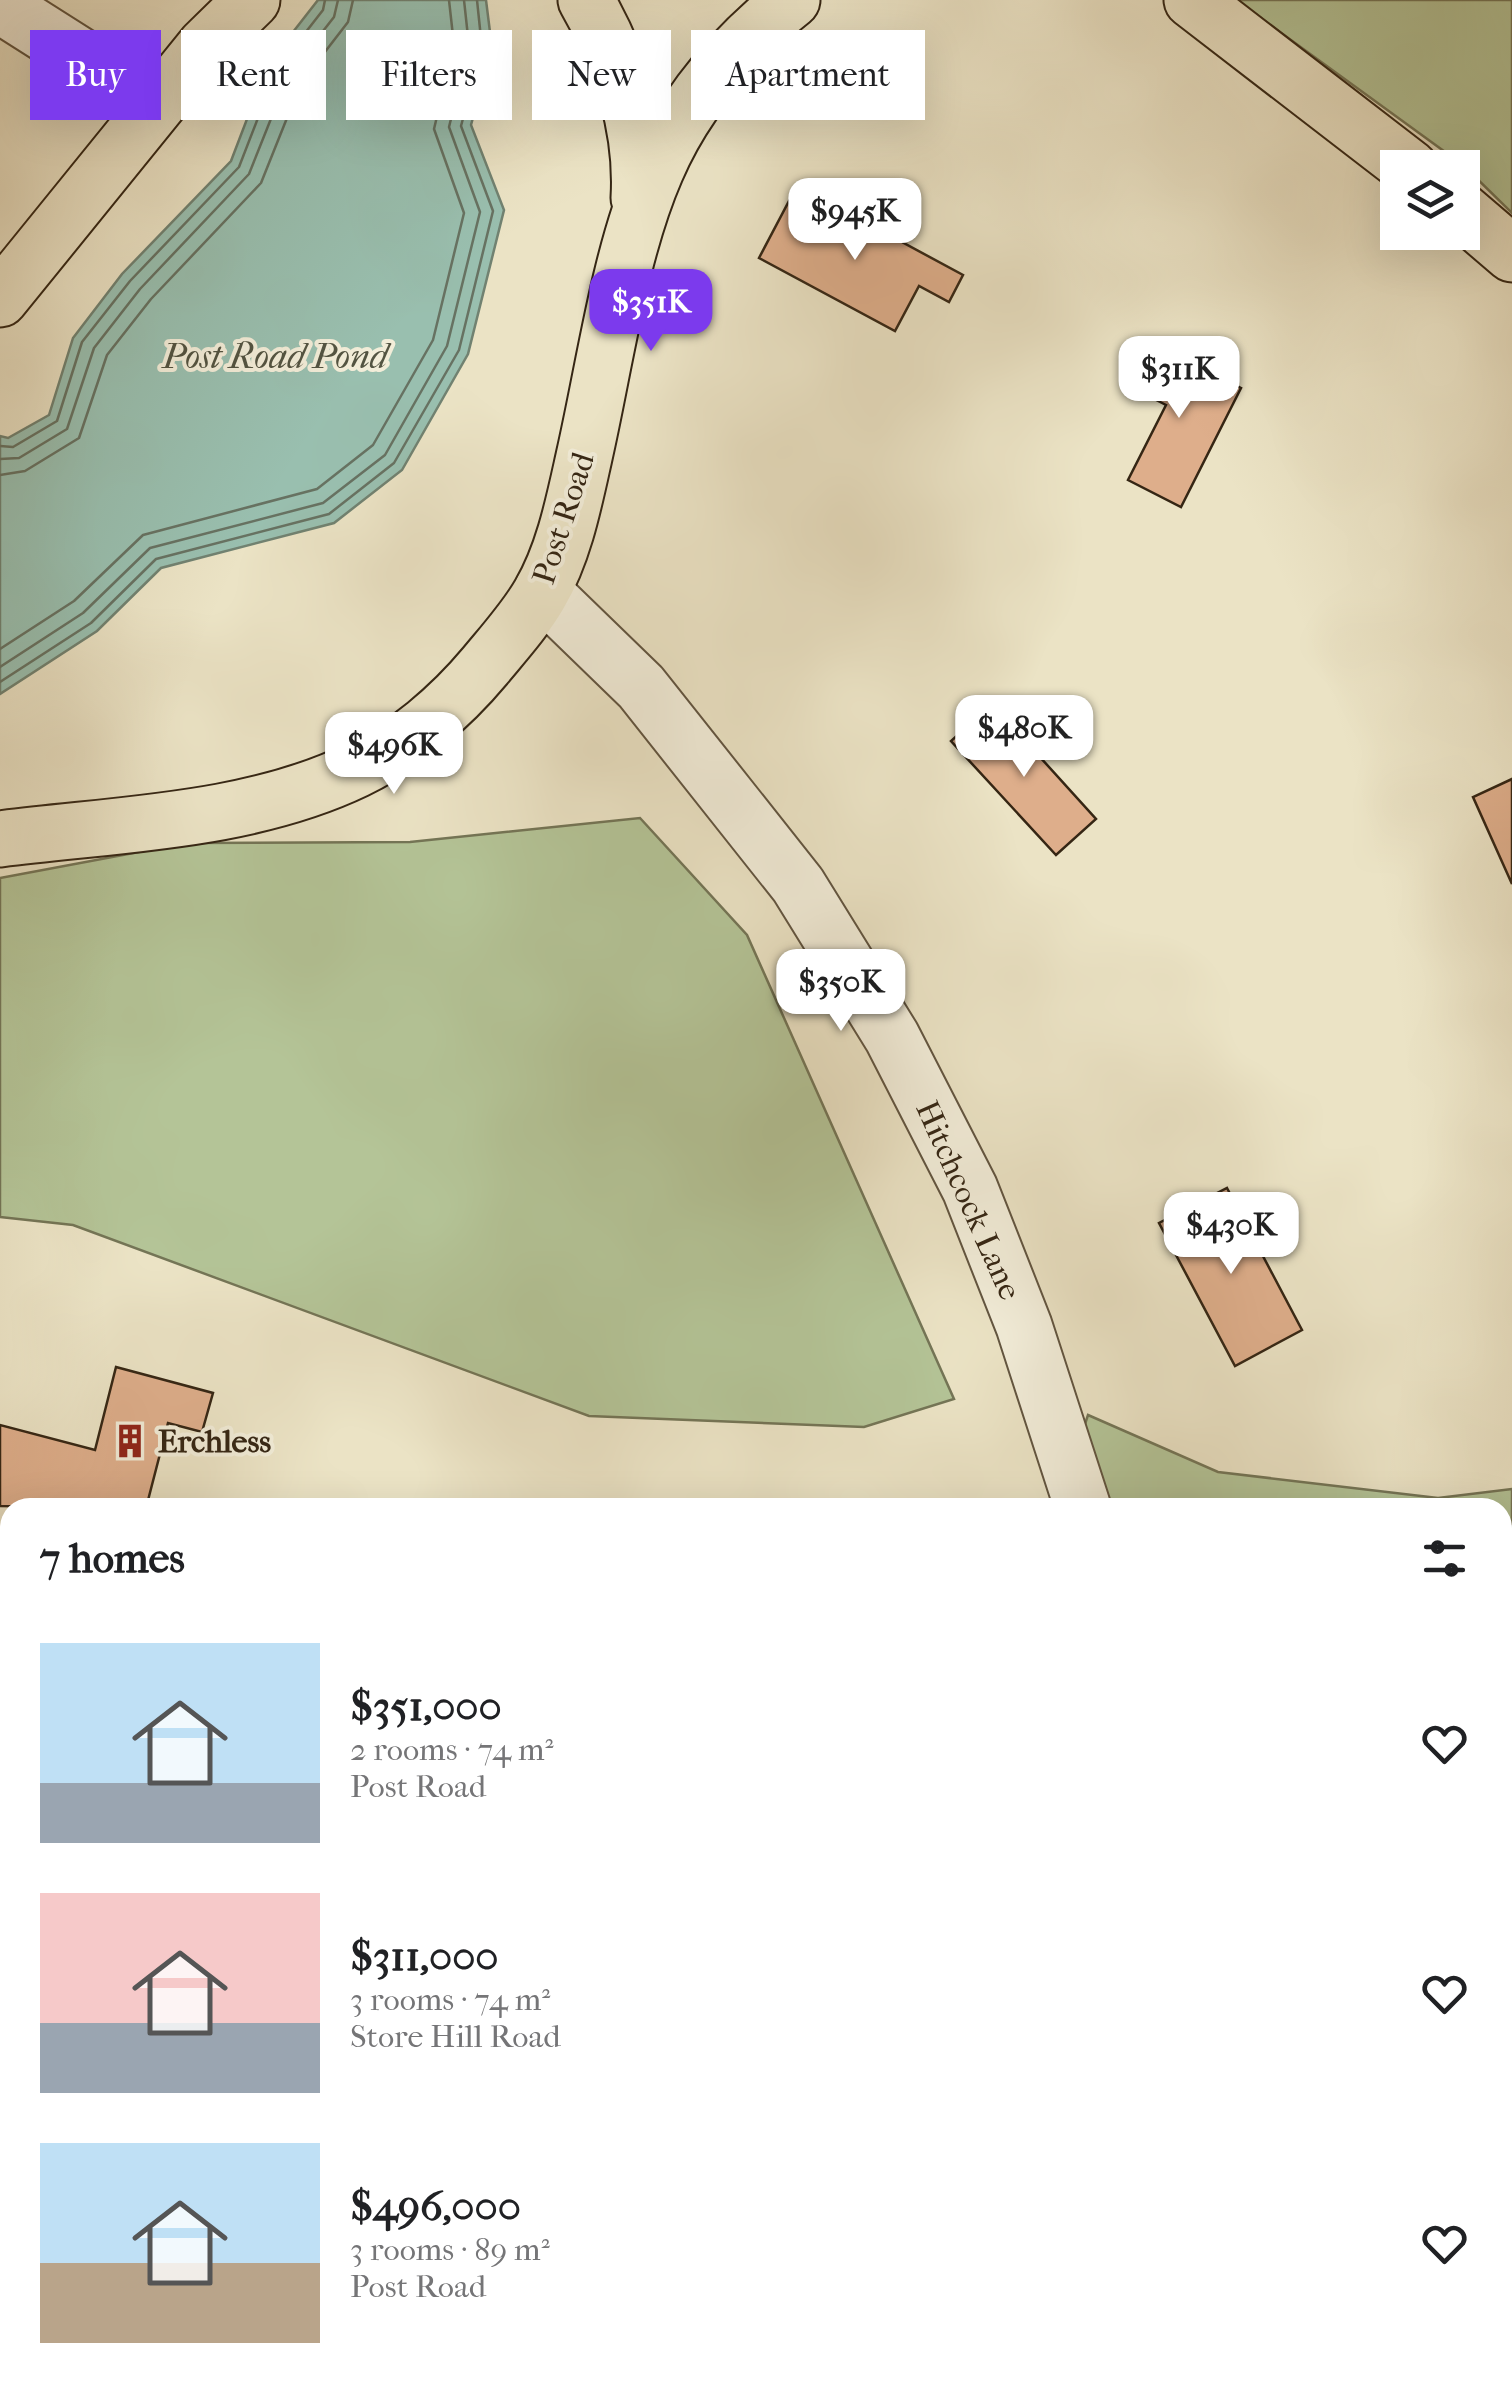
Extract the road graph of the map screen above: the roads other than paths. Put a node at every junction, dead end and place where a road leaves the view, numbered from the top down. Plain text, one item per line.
1 (252, 0) edge
2 (586, 0) edge
3 (792, 0) edge
4 (1192, 0) edge
5 (0, 5) edge
6 (39, 30) edge
7 (161, 98) edge
8 (143, 120) edge
9 (1387, 150) edge
10 (638, 216) junction
11 (1480, 226) edge
12 (1512, 254) edge
13 (0, 299) edge
14 (542, 591) junction
15 (0, 839) edge
16 (1079, 1498) edge

1 - 7 main road
2 - 10 main road
3 - 10 main road, Post Road
4 - 9 main road
5 - 6 street
8 - 13 main road
10 - 14 main road, Post Road
11 - 12 main road
14 - 15 main road, Post Road
14 - 16 street, Hitchcock Lane

